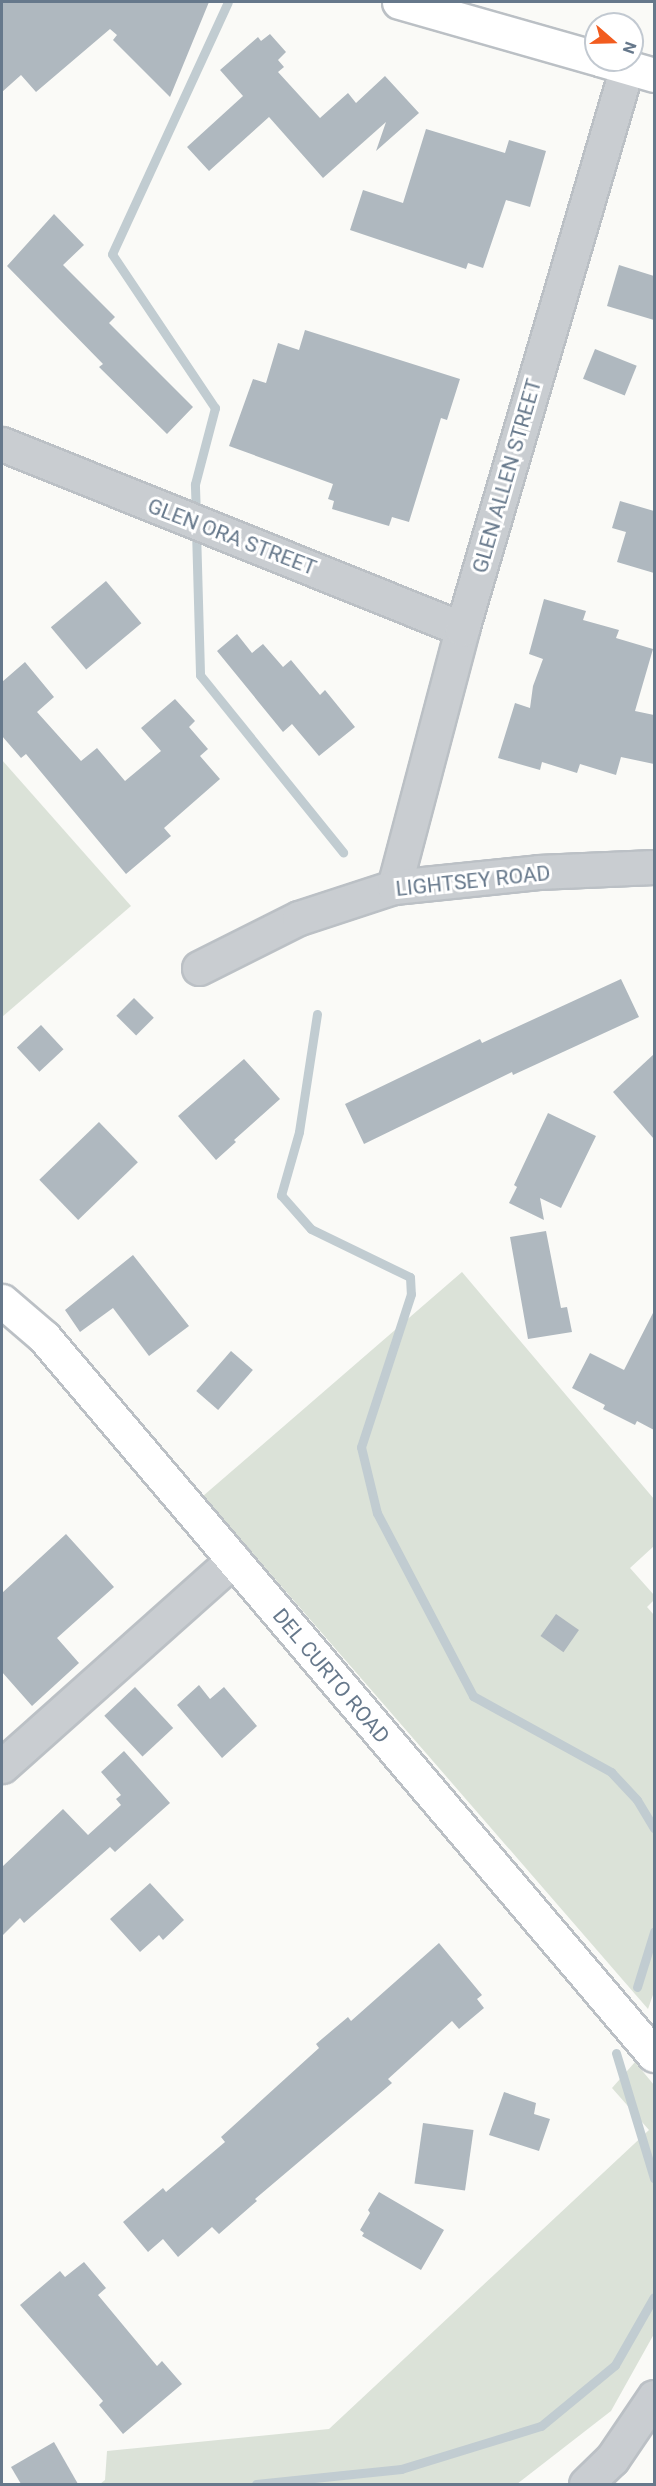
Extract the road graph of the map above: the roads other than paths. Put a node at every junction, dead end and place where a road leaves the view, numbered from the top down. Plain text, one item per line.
1 (399, 2) edge
2 (584, 55) edge
3 (627, 72) edge
4 (2, 444) edge
5 (462, 629) junction
6 (654, 867) edge
7 (394, 887) junction
8 (199, 968) dead end
9 (2, 1301) edge
10 (233, 1560) junction
11 (6, 1754) edge
12 (654, 2055) edge
13 (654, 2397) edge
14 (586, 2484) edge

1 - 2 street
3 - 5 street, GLEN ALLEN STREET
4 - 5 street, GLEN ORA STREET
5 - 7 street, GLEN ALLEN STREET
6 - 7 street, LIGHTSEY ROAD
7 - 8 street, LIGHTSEY ROAD
9 - 10 street, DEL CURTO ROAD
10 - 11 street
10 - 12 street, DEL CURTO ROAD
13 - 14 street

